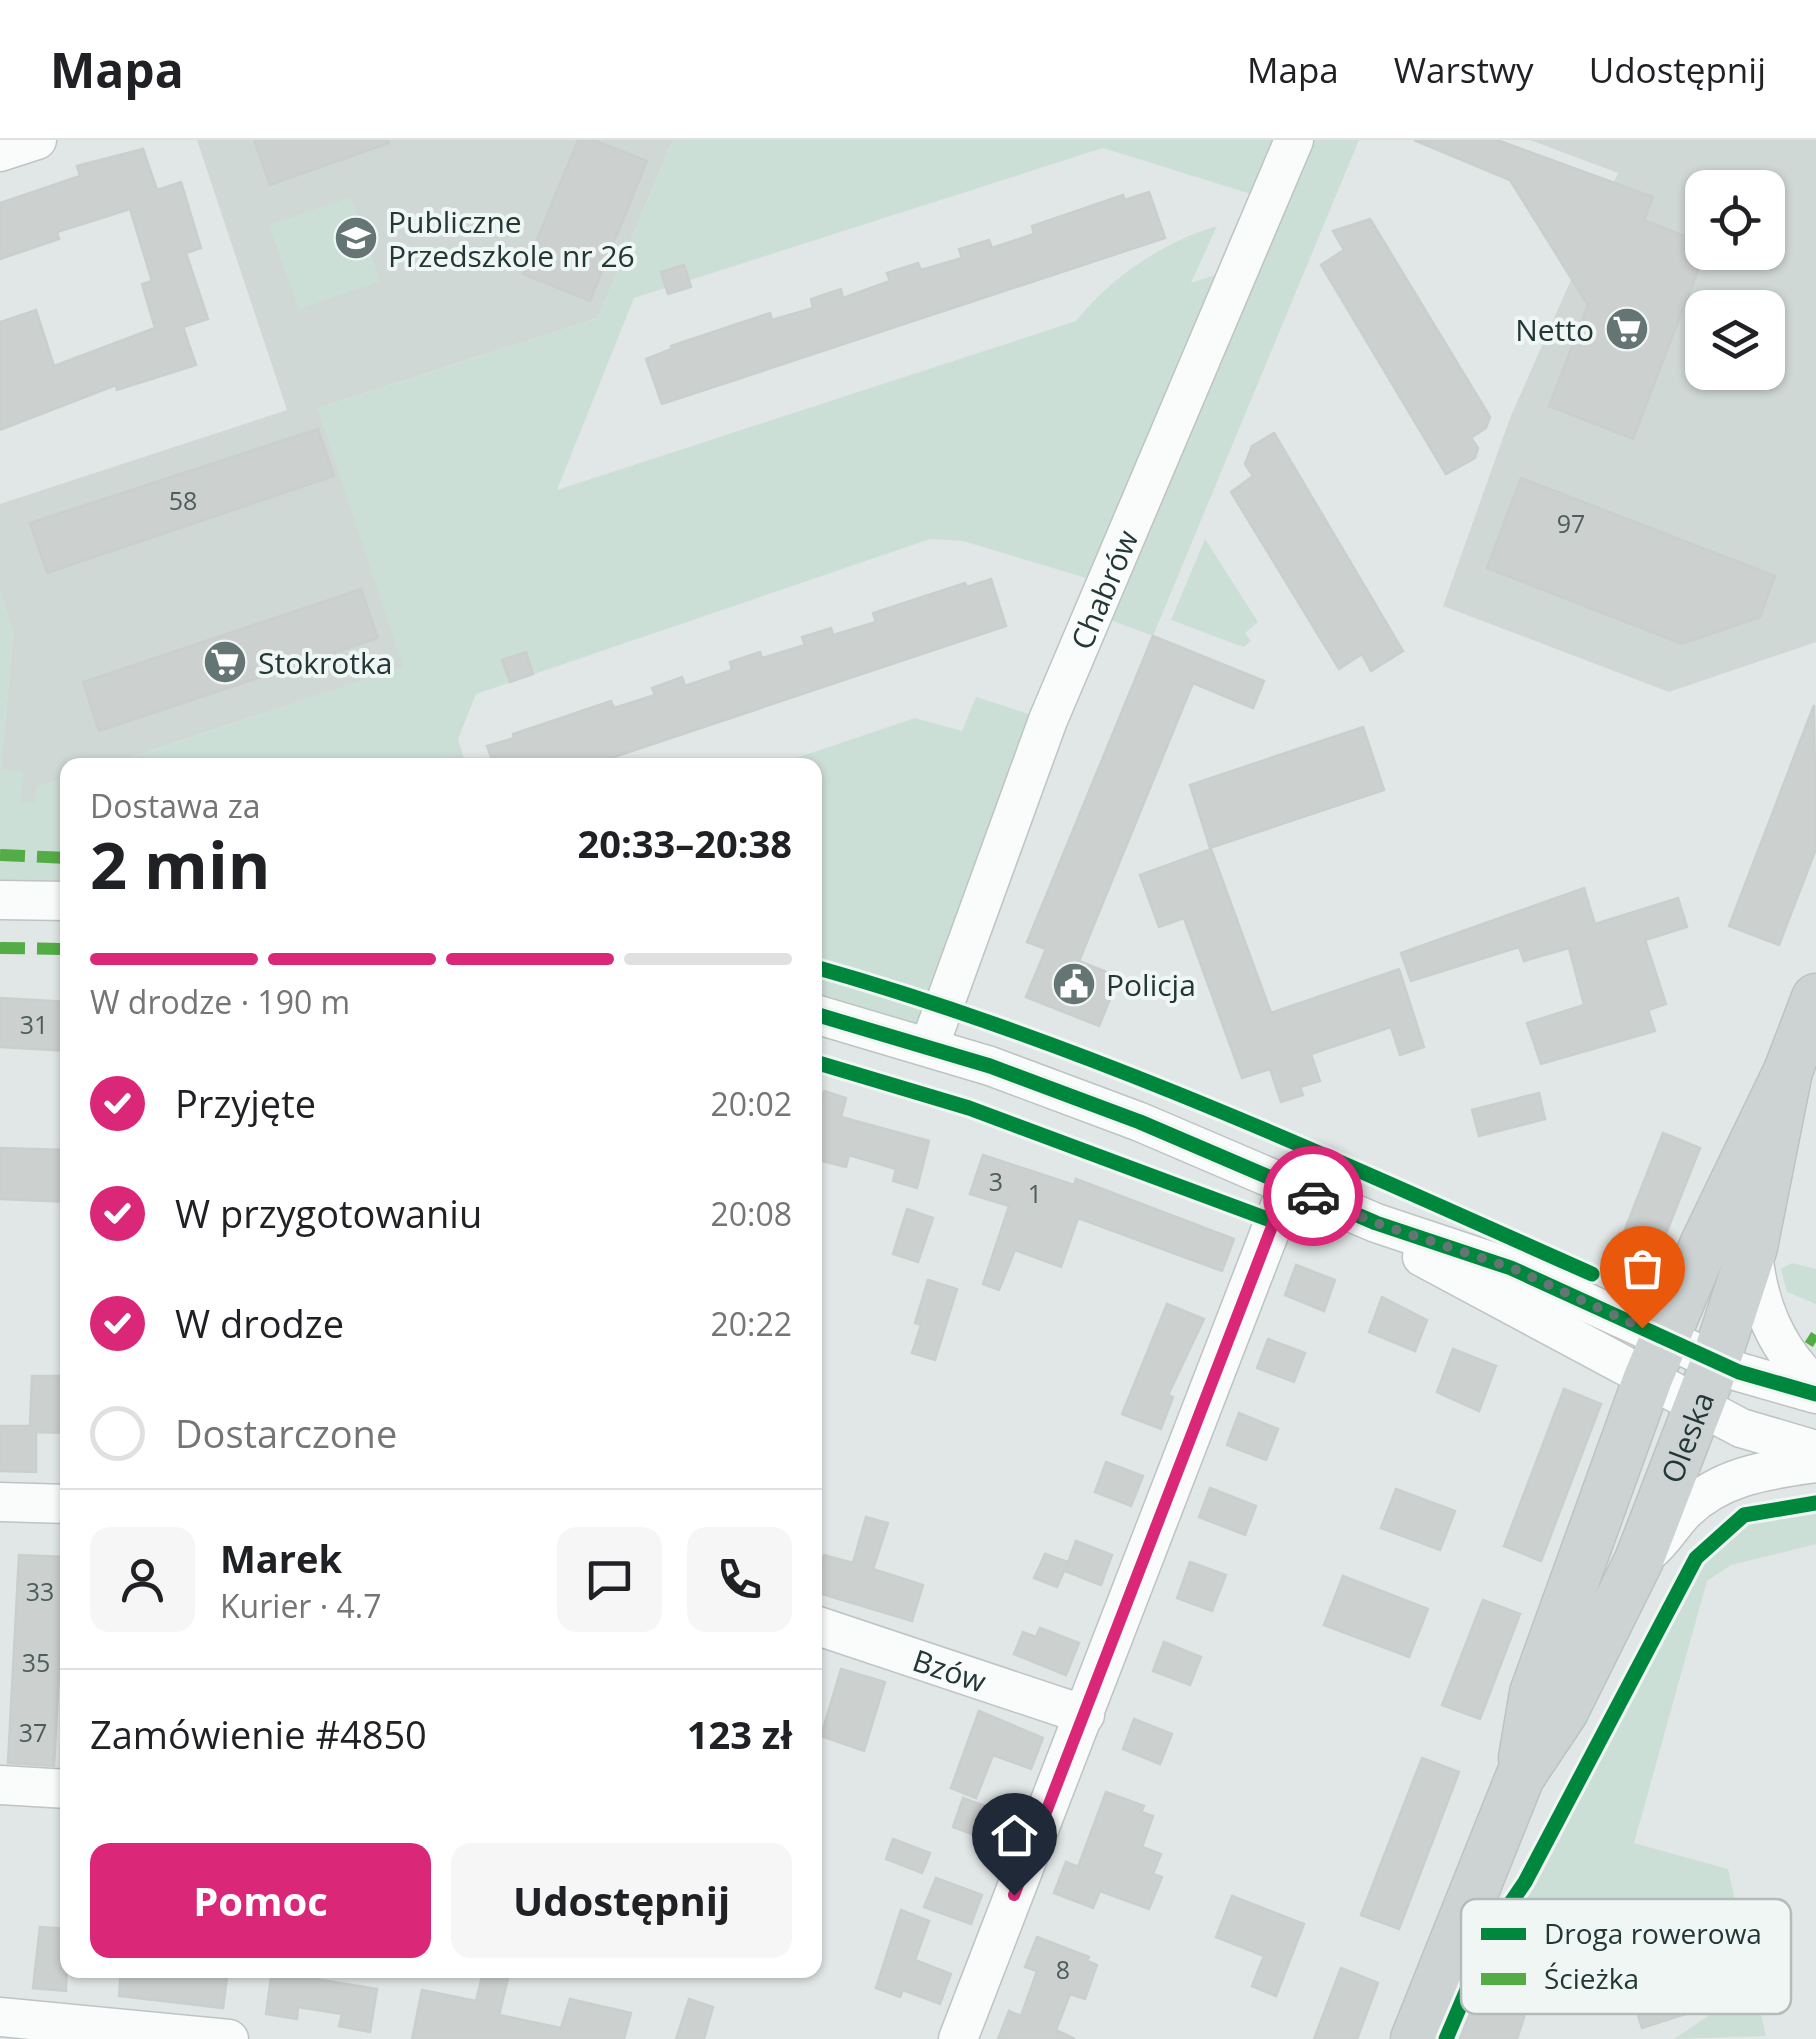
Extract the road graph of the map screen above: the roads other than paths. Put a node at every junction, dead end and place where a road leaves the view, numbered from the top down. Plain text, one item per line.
1 (36, 140) edge
2 (1294, 140) edge
3 (0, 152) edge
4 (0, 900) edge
5 (60, 901) edge
6 (1816, 998) edge
7 (822, 1016) edge
8 (929, 1046) junction
9 (1788, 1071) junction
10 (1288, 1185) junction
11 (1753, 1247) junction
12 (1656, 1358) junction
13 (1715, 1362) junction
14 (1816, 1386) edge
15 (1816, 1394) edge
16 (1698, 1406) junction
17 (1816, 1450) edge
18 (1816, 1463) edge
19 (0, 1502) edge
20 (60, 1504) edge
21 (1639, 1560) junction
22 (822, 1627) edge
23 (1086, 1714) junction
24 (1520, 1777) junction
25 (0, 1784) edge
26 (60, 1788) edge
27 (1471, 1899) edge
28 (1461, 1924) edge
29 (0, 2017) edge
30 (228, 2039) edge
31 (958, 2039) edge
32 (1415, 2039) edge

1 - 3 street
2 - 8 street, Chabrów
4 - 5 street
6 - 9 main road, Oleska
7 - 8 street
8 - 10 street
9 - 11 main road, Oleska
9 - 12 main road, Oleska
10 - 12 street
10 - 23 street
11 - 13 main road, Oleska
11 - 14 street
12 - 13 street
12 - 16 street
12 - 24 main road, Oleska
13 - 15 street
13 - 16 main road, Oleska
16 - 17 street
16 - 21 main road, Oleska
18 - 21 street
19 - 20 street
21 - 24 main road, Oleska
22 - 23 street, Bzów
23 - 31 street
24 - 27 main road, Oleska
25 - 26 street
28 - 32 main road, Oleska
29 - 30 street

